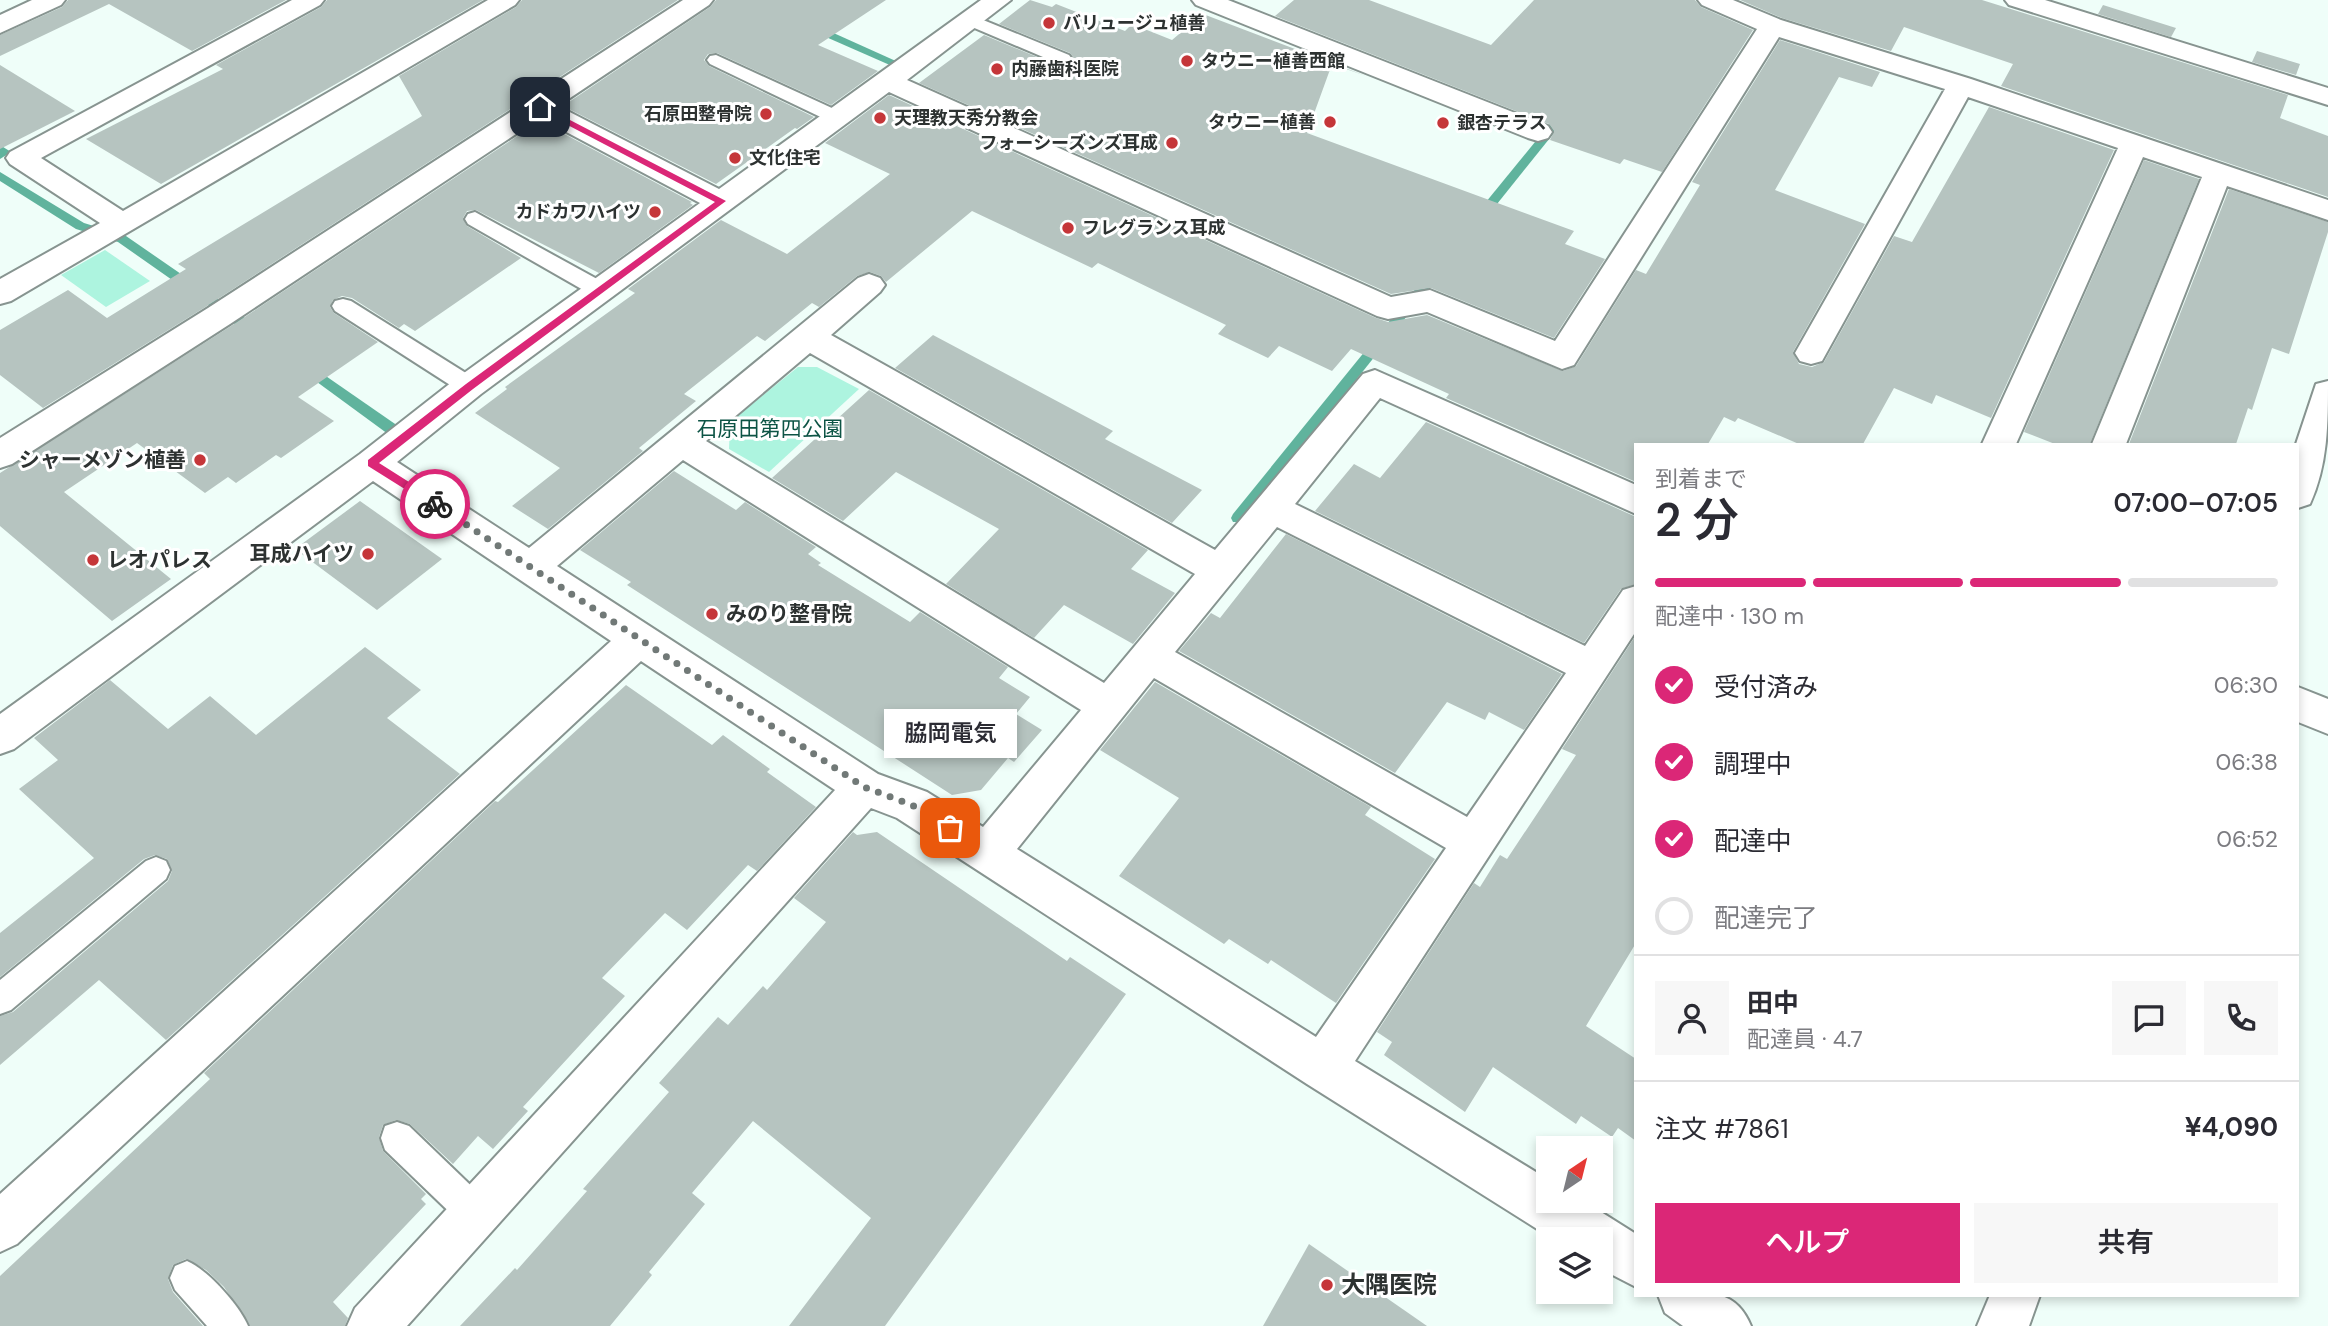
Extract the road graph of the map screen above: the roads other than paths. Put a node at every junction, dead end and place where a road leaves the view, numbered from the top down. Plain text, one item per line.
1 (52, 0) edge
2 (311, 0) edge
3 (506, 0) edge
4 (700, 0) edge
5 (998, 0) edge
6 (1205, 0) edge
7 (1712, 0) edge
8 (2018, 0) edge
9 (971, 20) junction
10 (0, 24) edge
11 (1772, 26) junction
12 (1063, 59) dead end
13 (716, 60) dead end
14 (889, 82) junction
15 (1961, 85) junction
16 (2328, 97) edge
17 (540, 107) junction
18 (838, 118) junction
19 (1538, 132) dead end
20 (2134, 144) junction
21 (2218, 172) junction
22 (721, 201) junction
23 (2328, 210) edge
24 (475, 219) dead end
25 (122, 223) junction
26 (869, 285) dead end
27 (600, 290) junction
28 (0, 293) edge
29 (344, 306) dead end
30 (808, 337) junction
31 (1811, 353) dead end
32 (469, 386) junction
33 (2328, 393) edge
34 (682, 443) junction
35 (1999, 443) edge
36 (2109, 443) edge
37 (0, 455) edge
38 (372, 463) junction
39 (2299, 491) edge
40 (1634, 499) edge
41 (1272, 508) junction
42 (531, 566) junction
43 (1220, 570) junction
44 (1634, 604) edge
45 (639, 639) junction
46 (1149, 656) junction
47 (1592, 668) junction
48 (2299, 704) edge
49 (1108, 706) junction
50 (2328, 717) edge
51 (0, 737) edge
52 (864, 787) junction
53 (1473, 842) junction
54 (988, 852) junction
55 (156, 870) dead end
56 (0, 999) edge
57 (1323, 1068) junction
58 (397, 1138) dead end
59 (476, 1214) junction
60 (0, 1227) edge
61 (1579, 1227) edge
62 (1613, 1248) edge
63 (1634, 1261) edge
64 (187, 1278) dead end
65 (1686, 1297) edge
66 (2014, 1297) edge
67 (230, 1326) edge
68 (373, 1326) edge
69 (1725, 1326) edge
70 (2003, 1326) edge

1 - 10 street
2 - 25 street
3 - 25 street
4 - 17 street
5 - 9 street
6 - 19 street
7 - 11 street
8 - 16 street
9 - 12 lane
9 - 14 street
11 - 14 street
11 - 15 street
13 - 18 lane
14 - 18 street
15 - 20 street
15 - 31 street
17 - 22 street
17 - 37 street
18 - 22 street
20 - 21 street
20 - 35 street
21 - 23 street
21 - 36 street
22 - 27 street
24 - 27 lane
25 - 28 street
26 - 30 street
27 - 32 street
29 - 32 lane
30 - 34 street
30 - 43 street
32 - 38 street
33 - 39 street
34 - 42 street
34 - 49 street
38 - 42 street
38 - 51 street
40 - 41 street
41 - 43 street
41 - 47 street
42 - 45 street
43 - 46 street
44 - 47 street
45 - 52 street
45 - 60 street
46 - 49 street
46 - 53 street
47 - 53 street
48 - 50 street
49 - 54 street
52 - 54 street
52 - 59 street
53 - 57 street
54 - 57 street
55 - 56 lane
57 - 61 street
58 - 59 lane
59 - 68 street
62 - 63 street
64 - 67 lane
65 - 69 street
66 - 70 street

